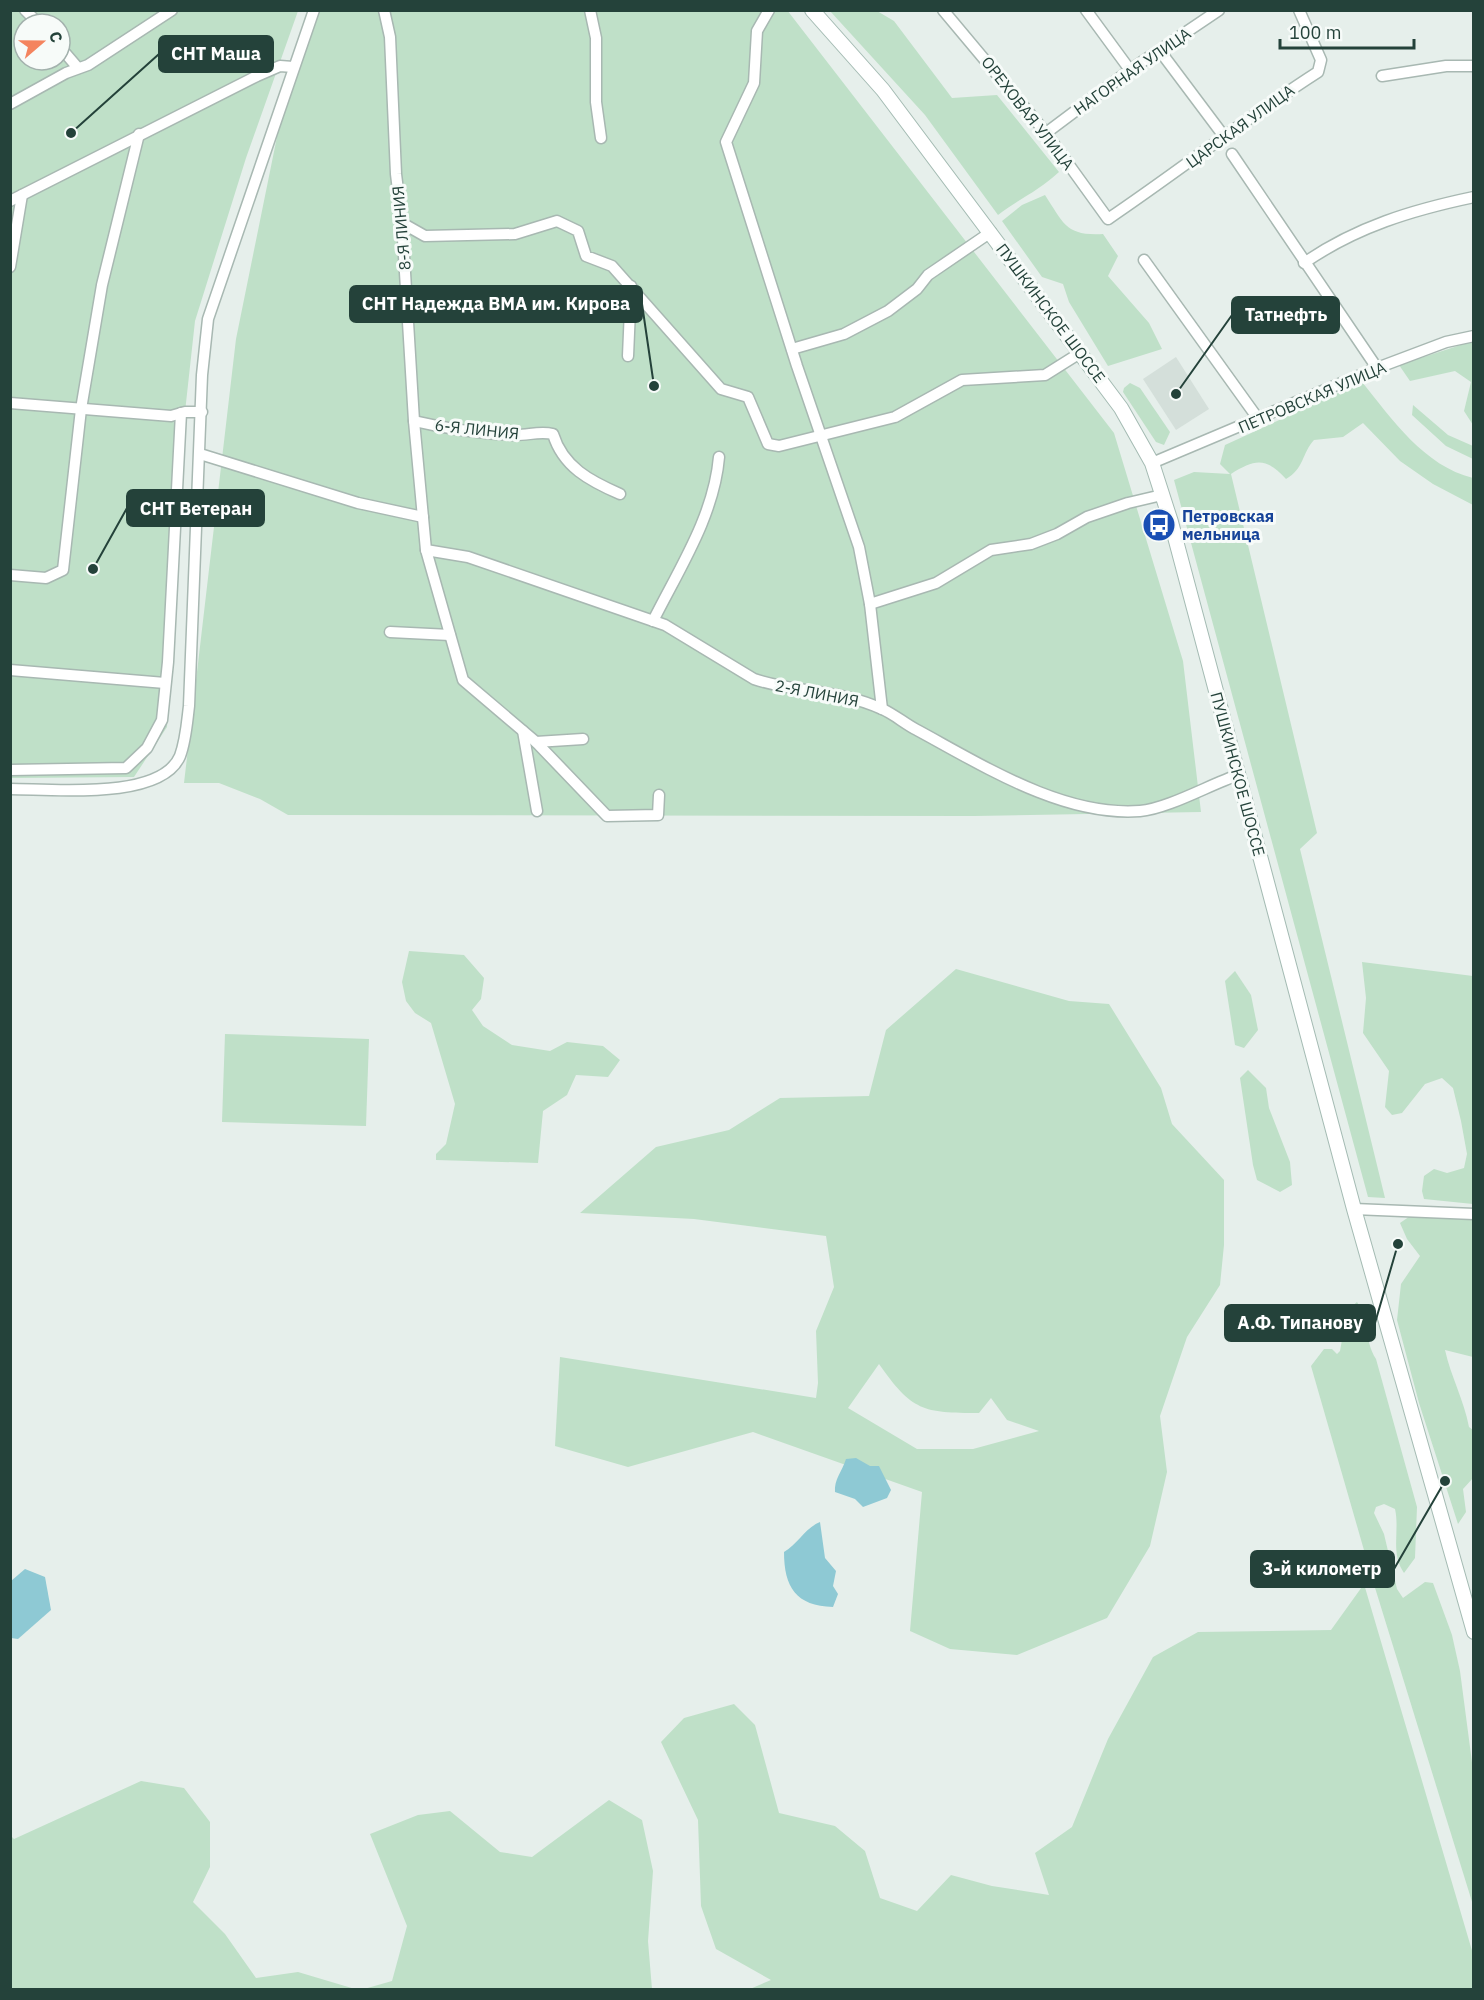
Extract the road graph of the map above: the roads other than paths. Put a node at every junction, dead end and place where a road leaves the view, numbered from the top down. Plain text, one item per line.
1 (172, 10) edge
2 (314, 10) edge
3 (384, 10) edge
4 (590, 10) edge
5 (769, 10) edge
6 (812, 10) edge
7 (943, 10) edge
8 (1086, 10) edge
9 (1219, 10) edge
10 (1299, 10) edge
11 (1160, 51) junction
12 (72, 61) edge
13 (1473, 66) edge
14 (293, 67) junction
15 (78, 68) junction
16 (1130, 70) junction
17 (1382, 76) dead end
18 (10, 104) edge
19 (1046, 133) junction
20 (140, 134) junction
21 (1223, 135) junction
22 (601, 138) dead end
23 (1232, 154) dead end
24 (22, 195) junction
25 (1473, 196) edge
26 (10, 201) edge
27 (1108, 219) joint
28 (402, 223) junction
29 (990, 232) junction
30 (1144, 260) dead end
31 (1304, 264) junction
32 (10, 267) edge
33 (631, 286) junction
34 (1473, 336) edge
35 (792, 349) junction
36 (1080, 353) junction
37 (628, 356) dead end
38 (1377, 368) junction
39 (10, 403) edge
40 (81, 409) junction
41 (202, 412) junction
42 (181, 413) junction
43 (1259, 420) junction
44 (414, 421) junction
45 (821, 437) junction
46 (200, 454) junction
47 (719, 458) dead end
48 (1152, 463) junction
49 (620, 494) dead end
50 (1162, 495) junction
51 (423, 517) junction
52 (426, 550) junction
53 (10, 575) edge
54 (870, 604) junction
55 (653, 621) junction
56 (390, 632) dead end
57 (450, 635) junction
58 (10, 670) edge
59 (165, 683) junction
60 (882, 709) junction
61 (523, 731) junction
62 (584, 738) dead end
63 (536, 742) junction
64 (10, 770) edge
65 (1238, 775) junction
66 (10, 789) edge
67 (659, 795) dead end
68 (537, 811) dead end
69 (1354, 1209) junction
70 (1473, 1214) edge
71 (1473, 1632) edge

1 - 15 street
2 - 14 street
3 - 28 street, 8-Я ЛИНИЯ
4 - 22 street
5 - 35 street
6 - 29 main road, ПУШКИНСКОЕ ШОССЕ
7 - 19 street, ОРЕХОВАЯ УЛИЦА
8 - 16 street
9 - 11 street, НАГОРНАЯ УЛИЦА
10 - 21 street, ЦАРСКАЯ УЛИЦА
11 - 16 street, НАГОРНАЯ УЛИЦА
11 - 21 street
12 - 15 street
13 - 17 street
14 - 20 street
14 - 41 street
15 - 18 street
16 - 19 street, НАГОРНАЯ УЛИЦА
19 - 27 street, ОРЕХОВАЯ УЛИЦА
20 - 24 street
20 - 40 street
21 - 27 street, ЦАРСКАЯ УЛИЦА
23 - 31 street
24 - 26 street
24 - 32 street
25 - 31 street
28 - 33 street
28 - 44 street, 8-Я ЛИНИЯ
29 - 35 street
29 - 36 main road, ПУШКИНСКОЕ ШОССЕ
30 - 43 street
31 - 38 street
33 - 37 street
33 - 45 street
34 - 38 street, ПЕТРОВСКАЯ УЛИЦА
35 - 45 street
36 - 45 street
36 - 48 main road, ПУШКИНСКОЕ ШОССЕ
38 - 43 street, ПЕТРОВСКАЯ УЛИЦА
39 - 40 street
40 - 42 street
40 - 53 street
41 - 42 street
41 - 46 street
42 - 59 street
43 - 48 street, ПЕТРОВСКАЯ УЛИЦА
44 - 49 street, 6-Я ЛИНИЯ
44 - 51 street, 8-Я ЛИНИЯ
45 - 54 street
46 - 51 street
46 - 66 street
47 - 55 street
48 - 50 main road, ПУШКИНСКОЕ ШОССЕ
50 - 54 street
50 - 65 main road, ПУШКИНСКОЕ ШОССЕ
51 - 52 street
52 - 55 street, 2-Я ЛИНИЯ
52 - 57 street
54 - 60 street
55 - 60 street, 2-Я ЛИНИЯ
56 - 57 street
57 - 61 street
58 - 59 street
59 - 64 street
60 - 65 street, 2-Я ЛИНИЯ
61 - 63 street
61 - 68 street
62 - 63 street
63 - 67 street
65 - 69 main road, ПУШКИНСКОЕ ШОССЕ
69 - 70 street
69 - 71 main road, ПУШКИНСКОЕ ШОССЕ

